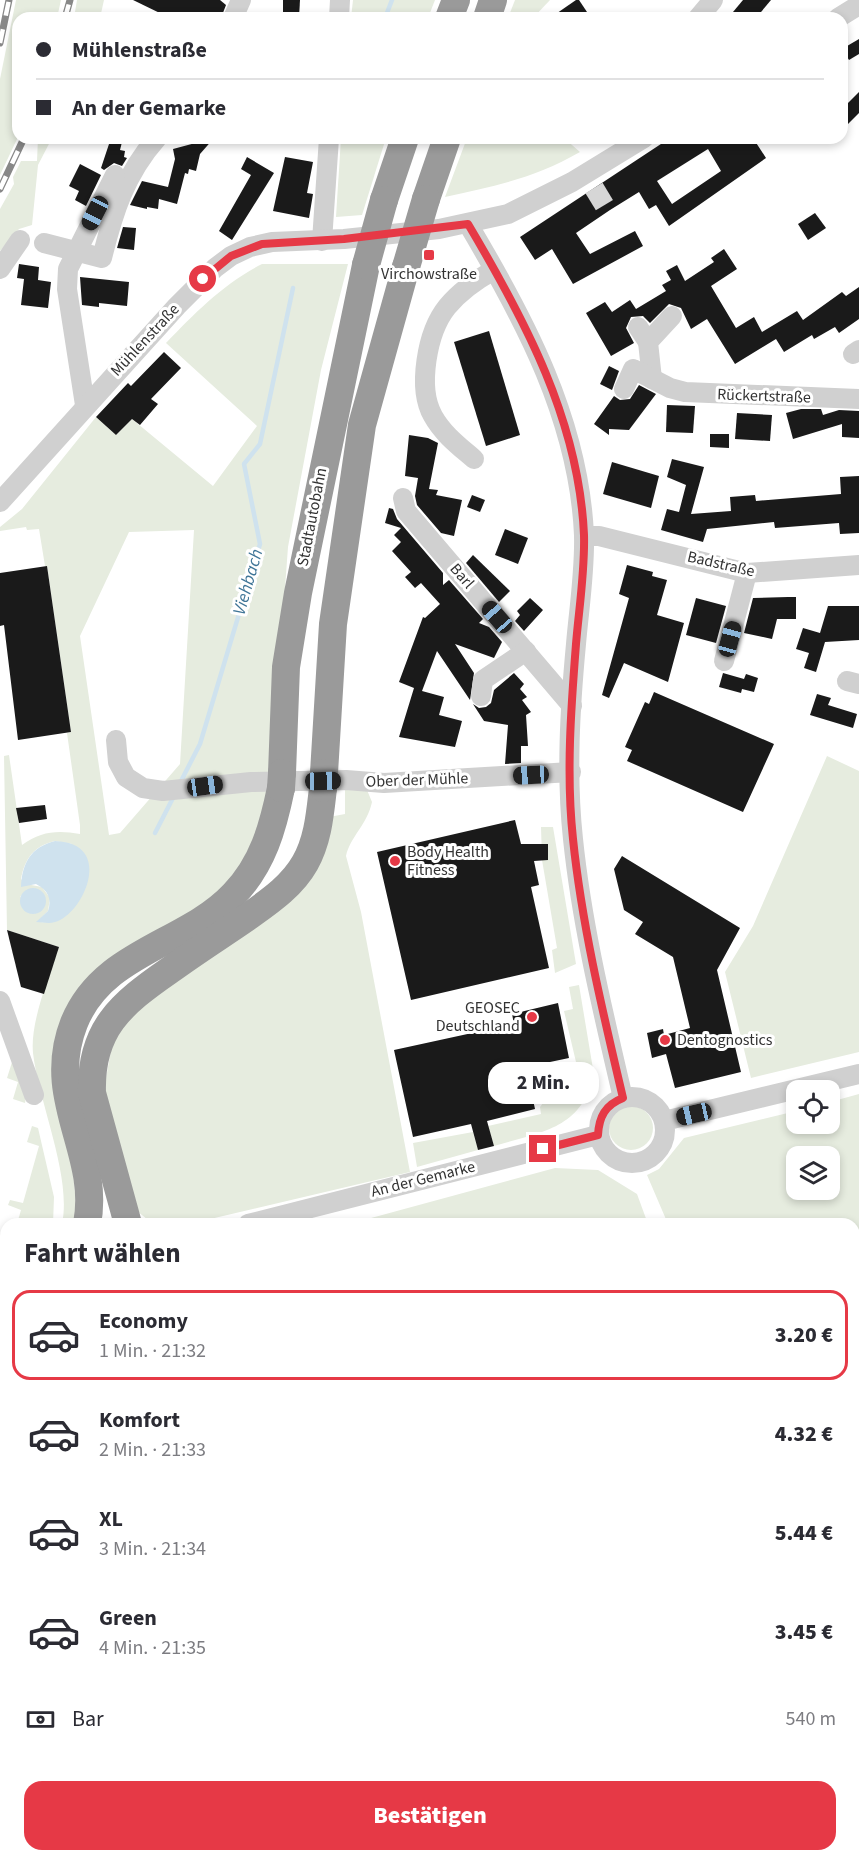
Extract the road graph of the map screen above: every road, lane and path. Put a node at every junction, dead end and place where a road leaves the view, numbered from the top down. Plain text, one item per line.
1 (713, 0) edge
2 (703, 12) edge
3 (152, 144) edge
4 (329, 144) edge
5 (403, 144) edge
6 (445, 144) edge
7 (636, 144) edge
8 (115, 175) dead end
9 (468, 224) junction
10 (20, 240) dead end
11 (322, 241) junction
12 (44, 243) dead end
13 (75, 251) junction
14 (0, 269) edge
15 (494, 270) junction
16 (672, 316) dead end
17 (661, 383) junction
18 (624, 389) dead end
19 (859, 399) edge
20 (85, 405) junction
21 (474, 459) dead end
22 (403, 498) dead end
23 (0, 502) edge
24 (584, 536) junction
25 (859, 565) edge
26 (747, 573) junction
27 (526, 651) junction
28 (724, 661) dead end
29 (481, 696) dead end
30 (572, 706) junction
31 (116, 740) dead end
32 (571, 772) junction
33 (0, 1001) edge
34 (859, 1074) edge
35 (34, 1095) dead end
36 (623, 1098) junction
37 (664, 1121) junction
38 (598, 1135) junction
39 (79, 1144) junction
40 (87, 1218) edge
41 (109, 1218) edge
42 (126, 1218) edge
43 (272, 1218) edge

1 - 2 street
3 - 13 street
4 - 11 street
5 - 39 highway, Stadtautobahn, bridge
6 - 42 highway, Stadtautobahn, bridge
7 - 9 street, Mühlenstraße
8 - 13 street
9 - 11 street, Mühlenstraße
9 - 15 street
10 - 14 street
11 - 20 street, Mühlenstraße
12 - 13 street
13 - 20 street
15 - 21 street
15 - 24 street
16 - 17 street
17 - 18 street, Rückertstraße
17 - 19 street, Rückertstraße
20 - 23 street, Mühlenstraße
22 - 27 street, Barl
24 - 26 street, Badstraße
24 - 30 street
25 - 26 street, Badstraße
26 - 28 street
27 - 29 street
27 - 30 street, Barl
30 - 32 street
31 - 32 street, Ober der Mühle
32 - 36 street
33 - 35 street
34 - 37 street
36 - 37 street
36 - 38 street
37 - 38 street
38 - 43 street, An der Gemarke
39 - 40 highway
39 - 41 highway

